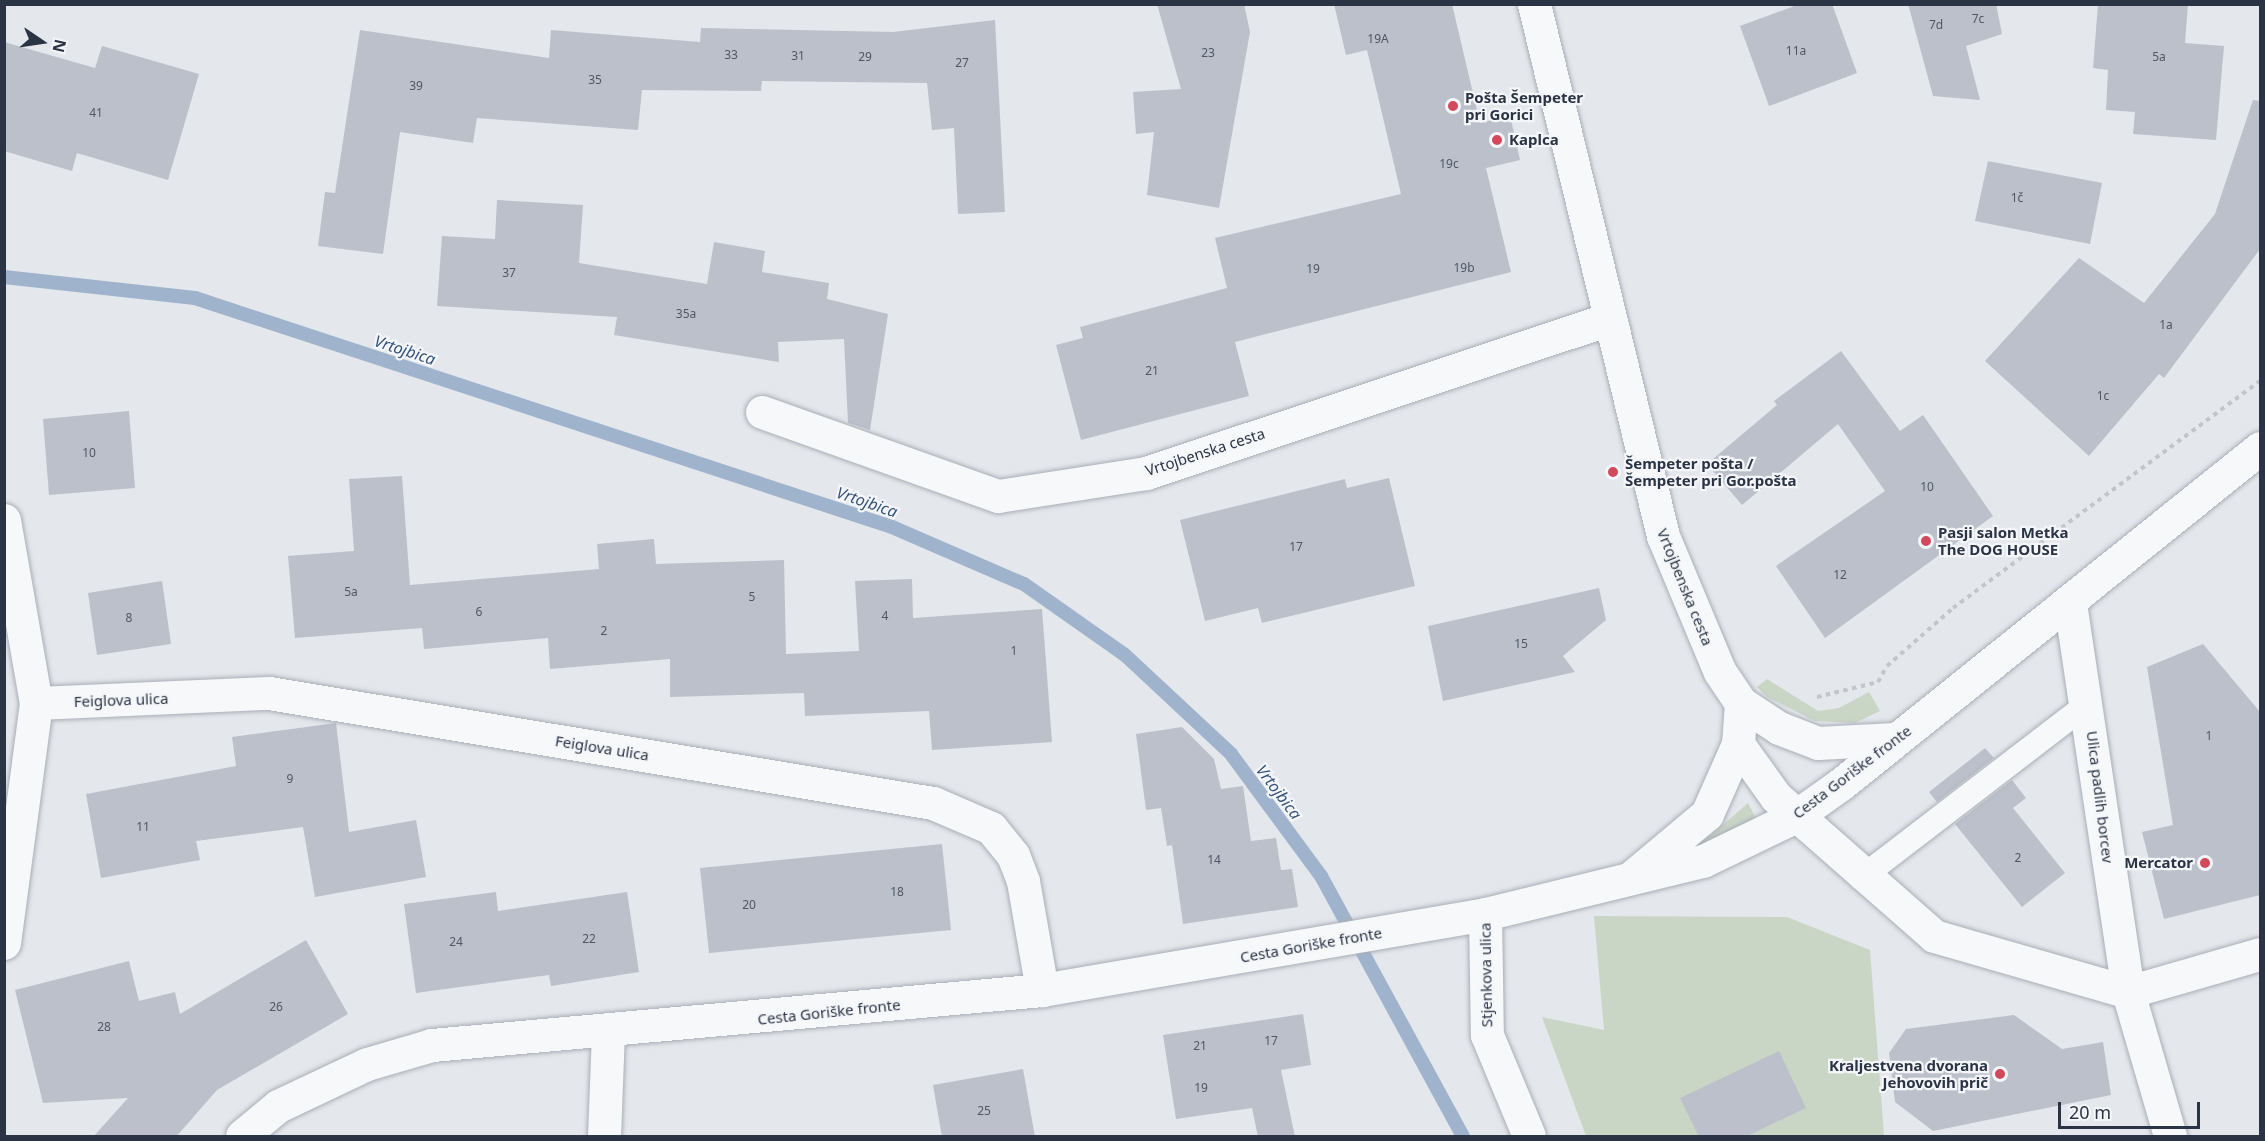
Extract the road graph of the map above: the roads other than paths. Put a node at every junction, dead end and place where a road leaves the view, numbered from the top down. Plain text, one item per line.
1 (1534, 4) edge
2 (1610, 319) junction
3 (762, 412) dead end
4 (2260, 448) edge
5 (4, 520) edge
6 (2070, 603) junction
7 (36, 703) junction
8 (1742, 703) junction
9 (2088, 704) junction
10 (1894, 738) junction
11 (1738, 744) junction
12 (1796, 816) junction
13 (1634, 875) junction
14 (1861, 878) junction
15 (1485, 914) junction
16 (4, 943) edge
17 (2260, 954) edge
18 (1042, 990) junction
19 (2128, 992) junction
20 (608, 1032) junction
21 (242, 1137) edge
22 (604, 1137) edge
23 (1528, 1137) edge
24 (2170, 1137) edge

1 - 2 street, Vrtojbenska cesta
2 - 3 street, Vrtojbenska cesta
2 - 8 street, Vrtojbenska cesta
4 - 6 street, Cesta Goriške fronte
5 - 7 street
6 - 9 street, Ulica padlih borcev
6 - 10 street, Cesta Goriške fronte
7 - 16 street
7 - 18 street, Feiglova ulica
8 - 10 street
8 - 11 street
9 - 14 lane
9 - 19 street, Ulica padlih borcev
10 - 12 street, Cesta Goriške fronte
11 - 12 street
11 - 13 street
12 - 13 street, Cesta Goriške fronte
12 - 14 street
13 - 15 street, Cesta Goriške fronte
14 - 19 street
15 - 18 street, Cesta Goriške fronte
15 - 23 street, Stjenkova ulica
17 - 19 street
18 - 20 street, Cesta Goriške fronte
19 - 24 street, Ulica padlih borcev
20 - 21 street, Cesta Goriške fronte
20 - 22 street

